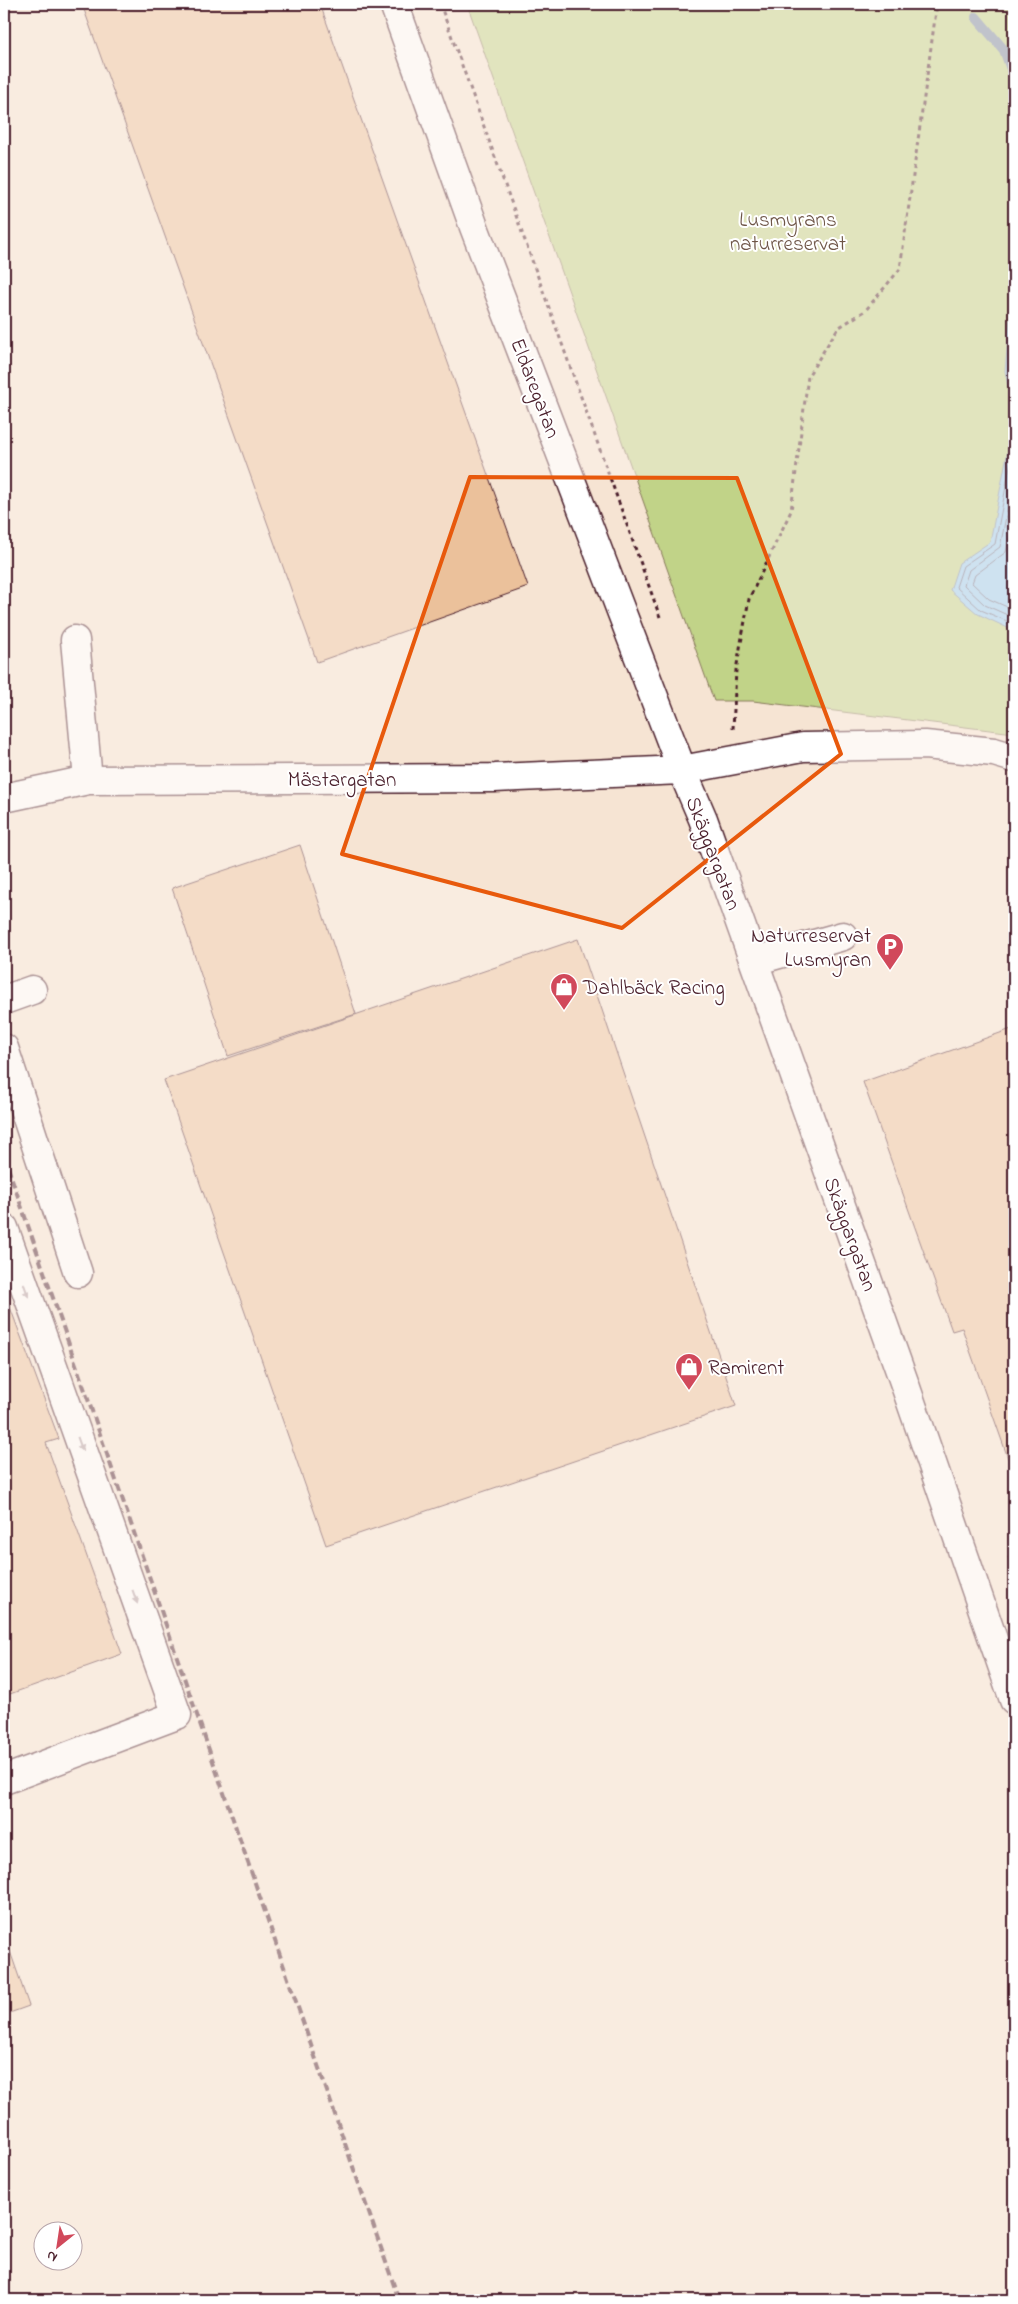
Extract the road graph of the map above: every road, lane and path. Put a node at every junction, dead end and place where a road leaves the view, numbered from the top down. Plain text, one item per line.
1 (394, 4) edge
2 (440, 4) edge
3 (937, 4) edge
4 (660, 618) dead end
5 (75, 640) dead end
6 (1014, 758) edge
7 (732, 760) junction
8 (682, 770) junction
9 (88, 780) junction
10 (4, 798) edge
11 (843, 936) dead end
12 (754, 961) junction
13 (32, 990) dead end
14 (4, 1000) edge
15 (4, 1048) edge
16 (4, 1228) edge
17 (78, 1273) dead end
18 (1014, 1700) edge
19 (4, 1780) edge

1 - 8 street, Eldaregatan
2 - 4 path
3 - 7 path
5 - 9 street
6 - 7 street, Mästargatan
7 - 8 street, Mästargatan
8 - 9 street, Mästargatan
8 - 12 street, Skäggargatan
9 - 10 street, Mästargatan
11 - 12 street
12 - 18 street, Skäggargatan
13 - 14 street
15 - 17 street
16 -> 19 street

